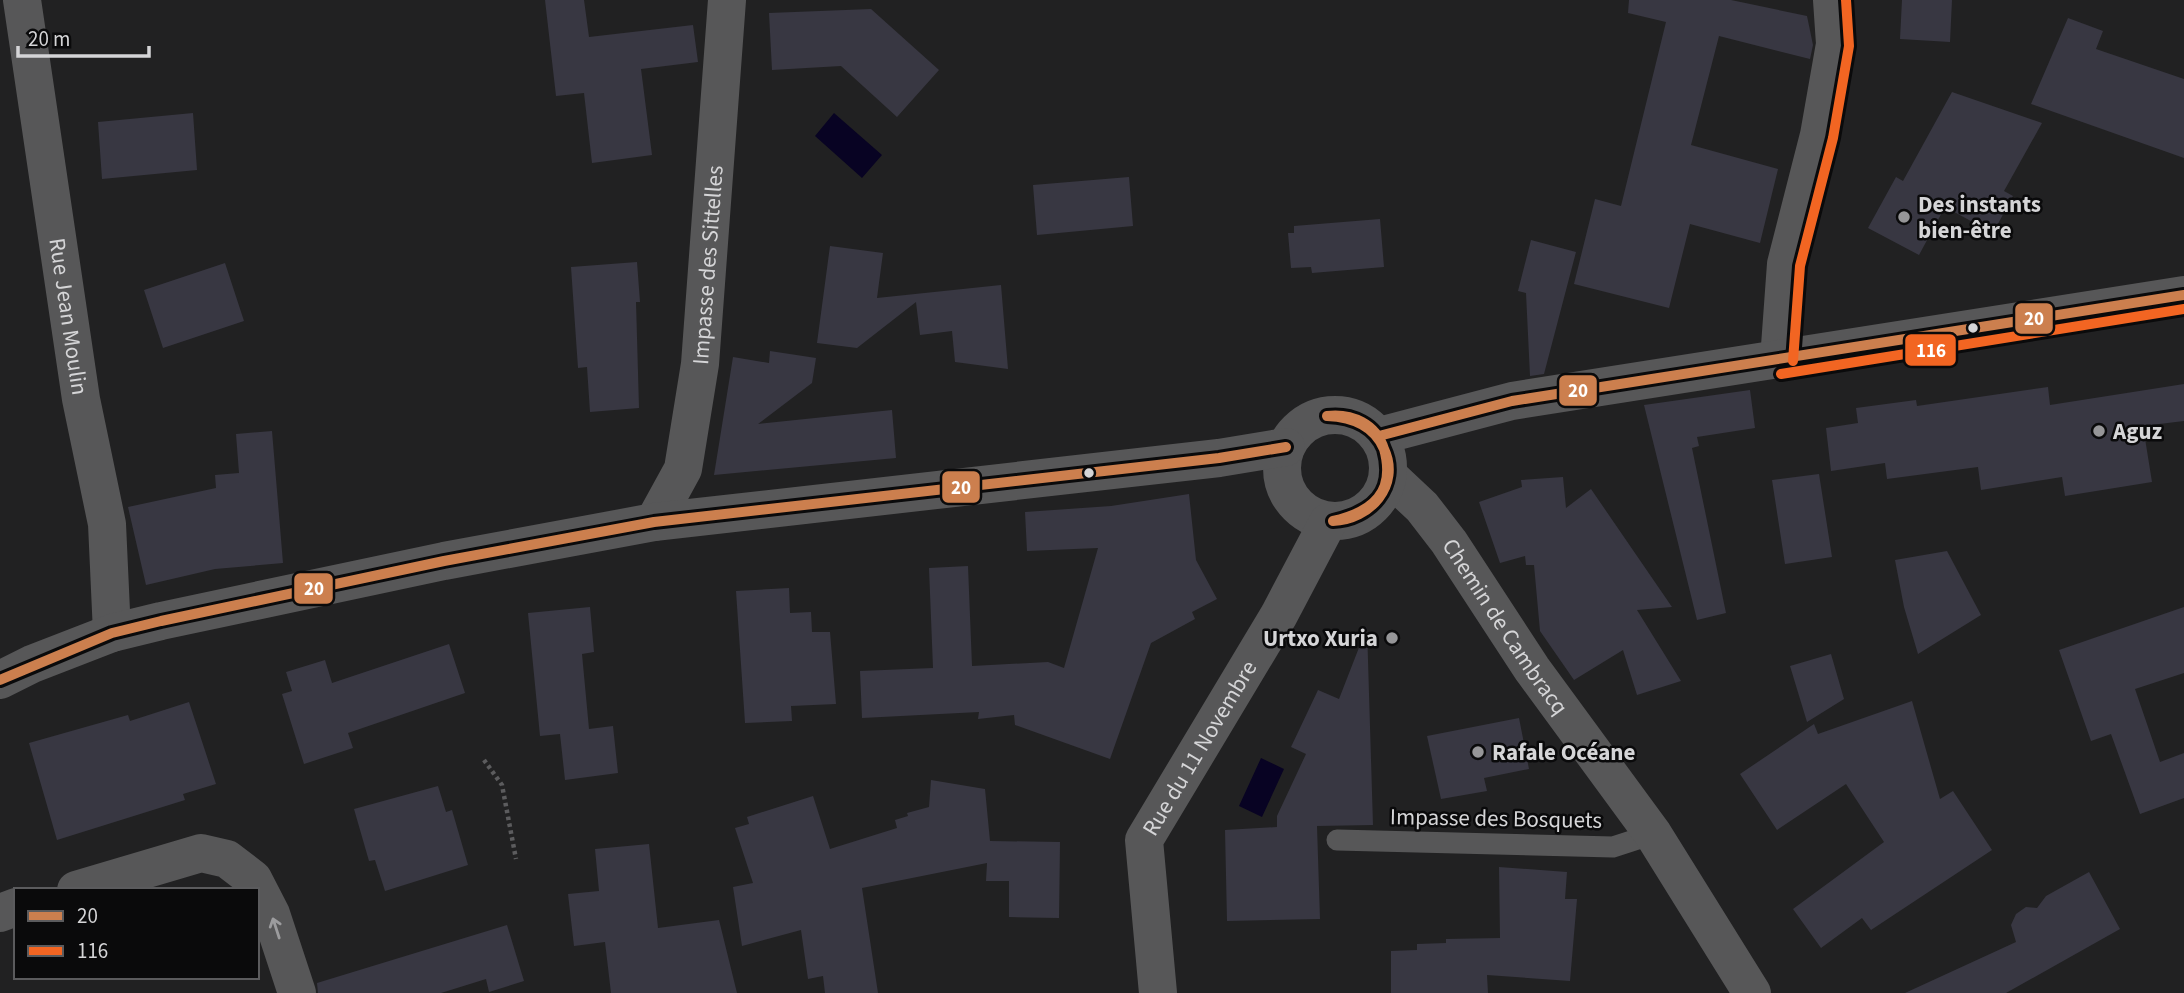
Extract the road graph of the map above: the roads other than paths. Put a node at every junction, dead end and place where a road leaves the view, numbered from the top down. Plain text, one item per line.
1 (22, 0) edge
2 (727, 0) edge
3 (1832, 0) edge
4 (2184, 295) edge
5 (1779, 360) junction
6 (1379, 436) junction
7 (1286, 447) junction
8 (1389, 476) junction
9 (654, 522) junction
10 (1328, 522) junction
11 (111, 633) junction
12 (0, 680) edge
13 (1653, 834) junction
14 (1337, 840) dead end
15 (83, 888) edge
16 (258, 888) edge
17 (259, 891) edge
18 (297, 993) edge
19 (1158, 993) edge
20 (1752, 993) edge

1 - 11 street, Rue Jean Moulin
2 - 9 street, Impasse des Sittelles
3 - 5 street
4 - 5 street
5 - 6 street
6 - 7 street
6 - 8 street
7 - 9 street
7 - 10 street
8 - 10 street
8 - 13 street, Chemin de Cambracq
9 - 11 street
10 - 19 street, Rue du 11 Novembre
11 - 12 street
13 - 14 lane, Impasse des Bosquets
13 - 20 street, Chemin de Cambracq
16 -> 15 street
18 -> 17 street

